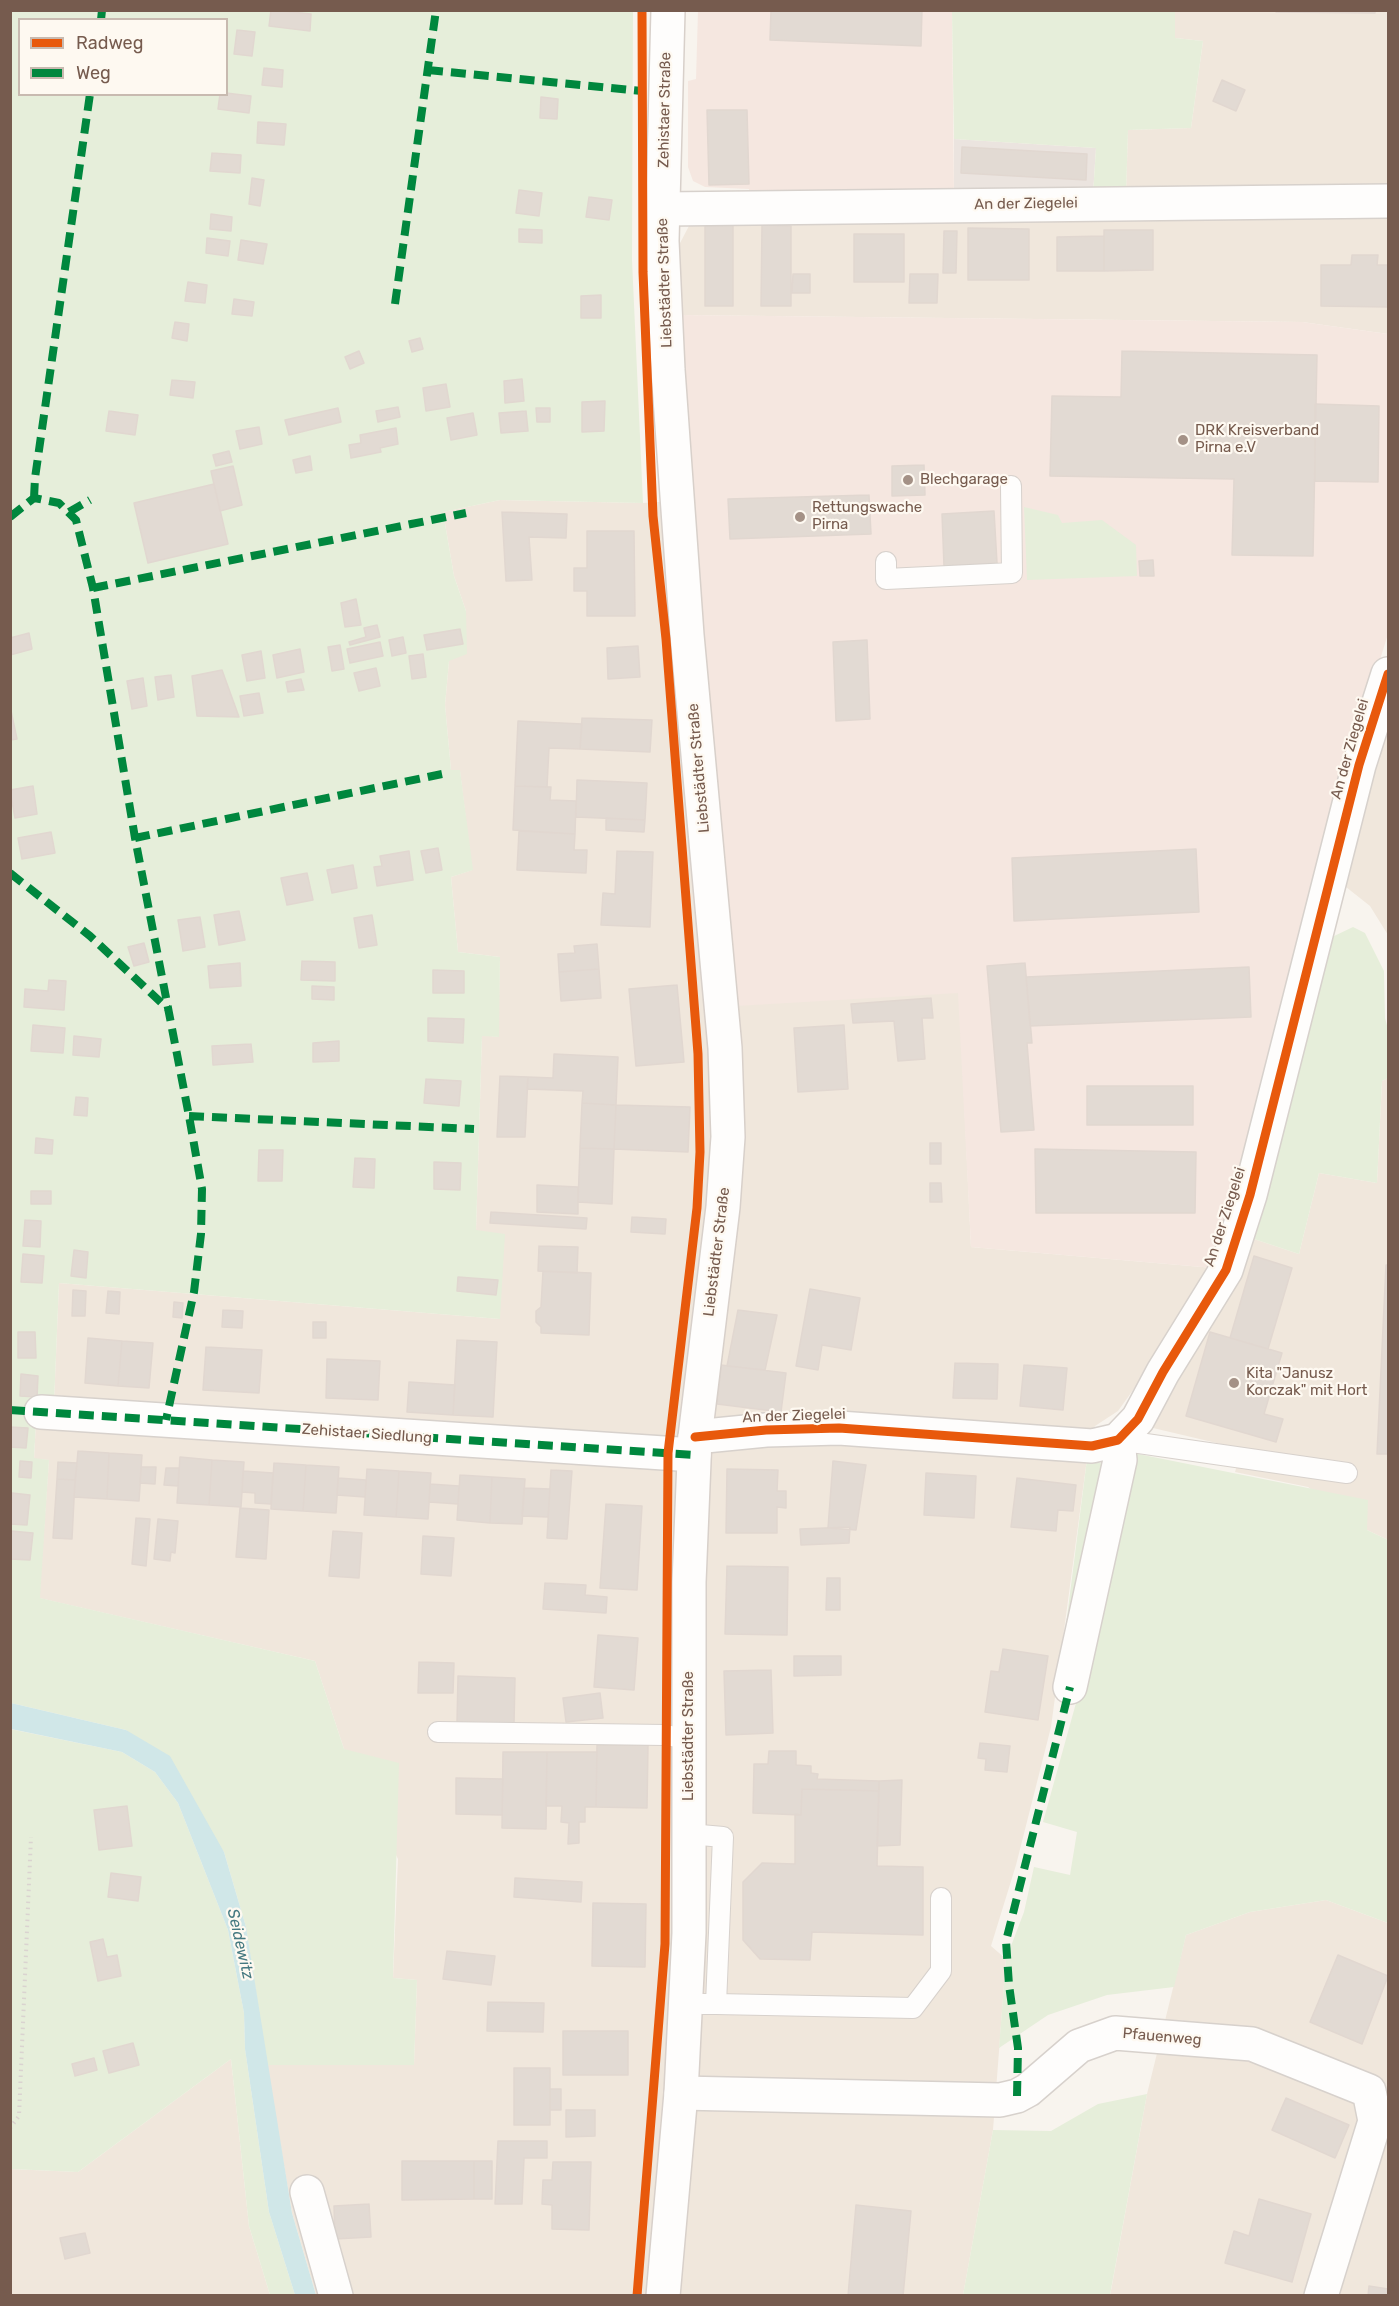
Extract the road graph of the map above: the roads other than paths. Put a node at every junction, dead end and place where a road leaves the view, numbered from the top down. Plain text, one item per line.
1 (668, 10) edge
2 (1389, 201) edge
3 (663, 209) junction
4 (1011, 486) dead end
5 (886, 562) dead end
6 (1389, 674) edge
7 (41, 1412) dead end
8 (1118, 1440) junction
9 (694, 1446) junction
10 (1347, 1473) dead end
11 (1070, 1686) dead end
12 (438, 1732) dead end
13 (689, 1738) junction
14 (941, 1898) dead end
15 (700, 2005) junction
16 (681, 2093) junction
17 (307, 2192) dead end
18 (336, 2295) edge
19 (663, 2295) edge
20 (1321, 2295) edge

1 - 3 street, Zehistaer Straße
2 - 3 street, An der Ziegelei
3 - 9 street, Liebstädter Straße
4 - 5 lane
6 - 8 street, An der Ziegelei
7 - 9 street, Zehistaer Siedlung
8 - 9 street, An der Ziegelei
8 - 10 lane
8 - 11 street
9 - 13 street, Liebstädter Straße
12 - 13 lane
13 - 15 street, Liebstädter Straße
14 - 15 lane
15 - 16 street, Liebstädter Straße
16 - 19 street, Liebstädter Straße
16 - 20 street, Pfauenweg
17 - 18 street

